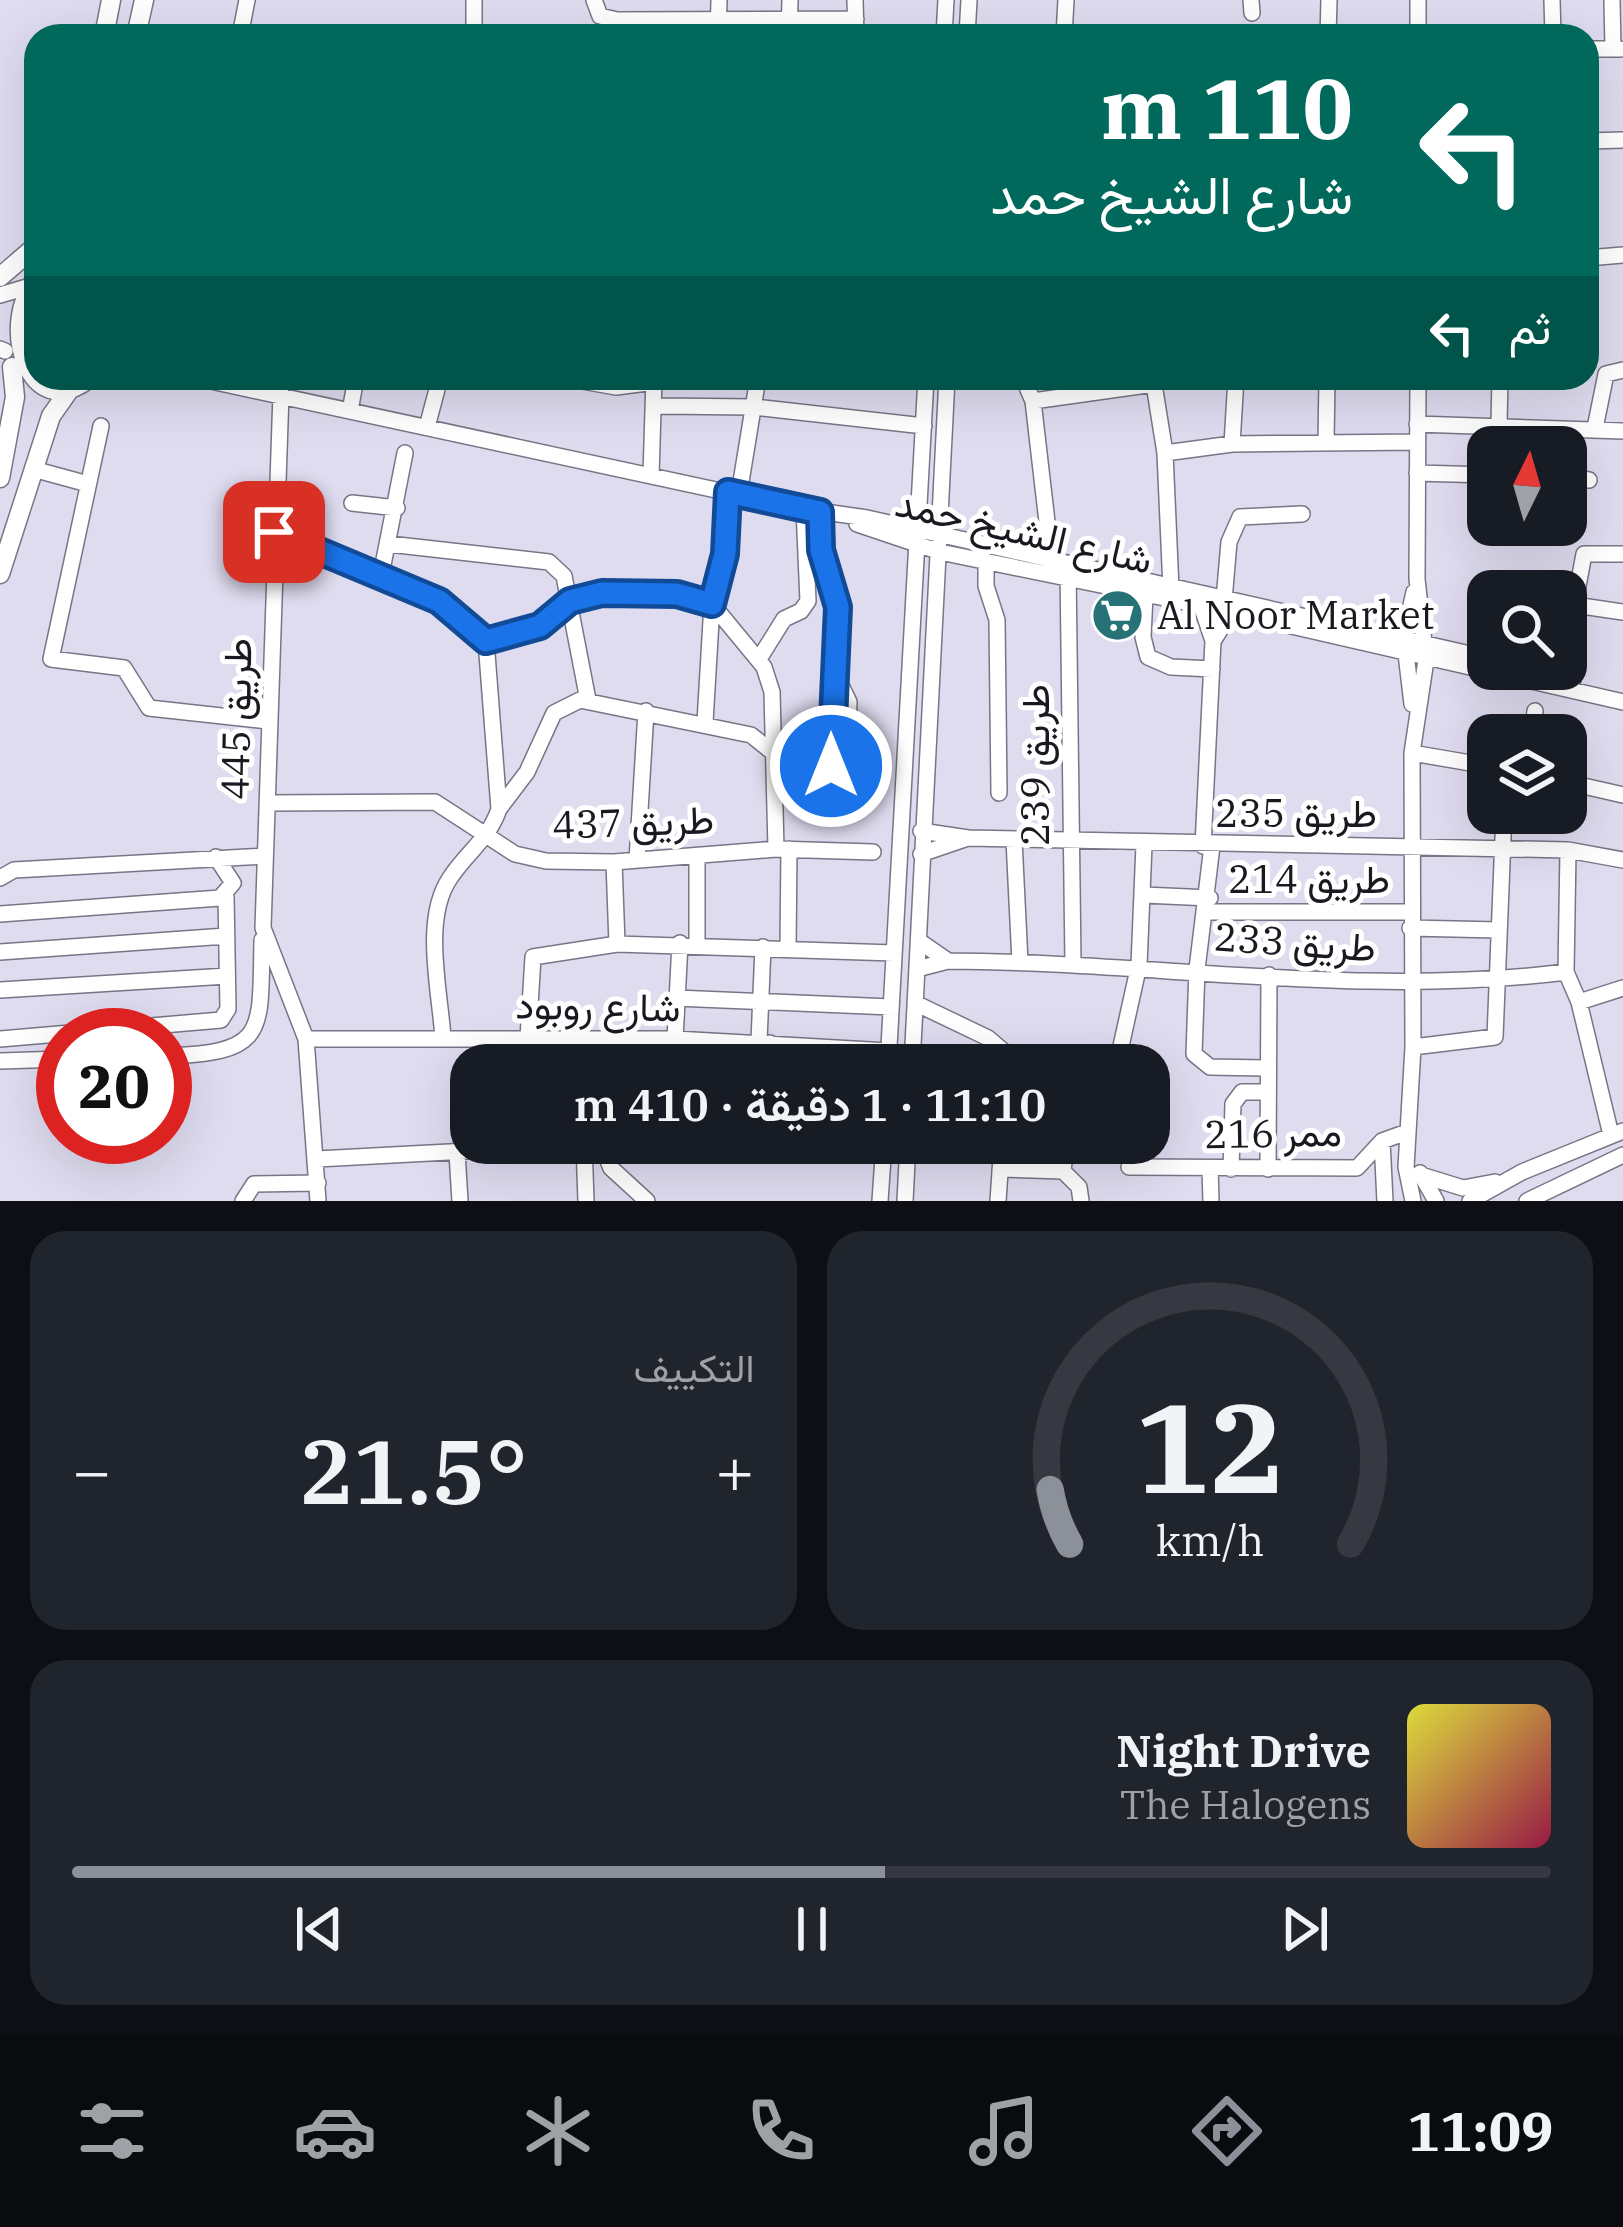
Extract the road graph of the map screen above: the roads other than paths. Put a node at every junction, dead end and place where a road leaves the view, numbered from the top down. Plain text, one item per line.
1 (659, 0) edge
2 (1612, 0) edge
3 (597, 8) edge
4 (659, 20) junction
5 (688, 24) edge
6 (1618, 49) edge
7 (24, 256) edge
8 (0, 277) edge
9 (24, 296) edge
10 (6, 356) edge
11 (1623, 370) edge
12 (69, 390) edge
13 (244, 390) edge
14 (276, 390) edge
15 (354, 390) edge
16 (437, 390) edge
17 (655, 390) edge
18 (756, 390) edge
19 (925, 390) edge
20 (946, 390) edge
21 (1029, 390) edge
22 (1099, 390) edge
23 (1154, 390) edge
24 (1235, 390) edge
25 (1327, 390) edge
26 (1418, 390) edge
27 (1500, 390) edge
28 (280, 393) junction
29 (1033, 401) junction
30 (657, 406) junction
31 (754, 406) junction
32 (350, 411) junction
33 (1499, 424) junction
34 (924, 425) junction
35 (101, 427) dead end
36 (427, 427) junction
37 (1595, 428) junction
38 (1623, 431) edge
39 (1417, 433) junction
40 (1326, 443) junction
41 (1232, 444) junction
42 (405, 453) dead end
43 (1165, 453) junction
44 (33, 469) junction
45 (1418, 472) junction
46 (1467, 474) edge
47 (651, 475) junction
48 (0, 478) edge
49 (88, 484) junction
50 (734, 493) junction
51 (352, 503) dead end
52 (397, 508) junction
53 (819, 512) junction
54 (1302, 514) dead end
55 (274, 532) junction
56 (918, 537) junction
57 (940, 543) junction
58 (389, 544) junction
59 (1623, 554) edge
60 (986, 561) junction
61 (1059, 570) junction
62 (1579, 570) edge
63 (0, 574) edge
64 (381, 575) junction
65 (1417, 579) junction
66 (1171, 589) junction
67 (1145, 595) junction
68 (1224, 600) junction
69 (570, 601) junction
70 (712, 604) junction
71 (1201, 605) junction
72 (1587, 606) edge
73 (1623, 612) edge
74 (1241, 614) junction
75 (1404, 637) junction
76 (486, 641) junction
77 (1213, 641) junction
78 (1424, 642) junction
79 (1467, 653) edge
80 (1405, 655) junction
81 (759, 659) junction
82 (1426, 660) junction
83 (1212, 668) junction
84 (837, 681) junction
85 (1587, 681) edge
86 (1623, 692) edge
87 (588, 700) junction
88 (1623, 702) edge
89 (646, 710) junction
90 (1535, 711) dead end
91 (1414, 713) junction
92 (1535, 714) edge
93 (776, 717) junction
94 (268, 721) junction
95 (705, 722) junction
96 (751, 735) junction
97 (1412, 753) junction
98 (776, 755) junction
99 (494, 759) junction
100 (1467, 762) edge
101 (527, 772) junction
102 (1587, 787) edge
103 (999, 793) dead end
104 (1623, 795) edge
105 (268, 803) junction
106 (499, 809) junction
107 (922, 831) junction
108 (1502, 834) edge
109 (490, 836) junction
110 (968, 838) junction
111 (1015, 840) junction
112 (1068, 842) junction
113 (899, 844) junction
114 (1144, 845) junction
115 (1208, 846) junction
116 (1409, 846) junction
117 (783, 849) junction
118 (1500, 849) junction
119 (1568, 850) junction
120 (874, 852) junction
121 (921, 854) junction
122 (264, 856) junction
123 (697, 856) junction
124 (216, 857) junction
125 (637, 860) junction
126 (1623, 860) edge
127 (614, 862) junction
128 (898, 869) junction
129 (0, 878) edge
130 (1144, 895) junction
131 (226, 896) junction
132 (1209, 905) junction
133 (0, 914) edge
134 (1410, 920) junction
135 (263, 928) junction
136 (1498, 930) junction
137 (226, 936) junction
138 (919, 940) junction
139 (617, 944) junction
140 (688, 944) junction
141 (764, 947) junction
142 (788, 948) junction
143 (0, 952) edge
144 (894, 952) junction
145 (948, 961) junction
146 (1020, 962) junction
147 (1073, 964) junction
148 (1139, 965) junction
149 (917, 969) junction
150 (1197, 969) junction
151 (1566, 972) junction
152 (227, 976) junction
153 (1269, 976) junction
154 (1497, 981) junction
155 (1411, 982) junction
156 (1623, 988) edge
157 (0, 989) edge
158 (676, 998) junction
159 (762, 1001) junction
160 (1580, 1002) junction
161 (915, 1003) junction
162 (891, 1007) junction
163 (443, 1038) junction
164 (528, 1038) junction
165 (610, 1038) junction
166 (0, 1039) edge
167 (306, 1039) junction
168 (683, 1039) junction
169 (764, 1042) junction
170 (610, 1044) edge
171 (685, 1044) edge
172 (780, 1044) edge
173 (889, 1044) edge
174 (913, 1044) edge
175 (994, 1044) edge
176 (1121, 1044) edge
177 (1412, 1047) junction
178 (192, 1055) edge
179 (36, 1060) edge
180 (0, 1061) edge
181 (1264, 1068) junction
182 (1265, 1092) junction
183 (1617, 1133) edge
184 (1382, 1141) junction
185 (450, 1153) edge
186 (1623, 1155) edge
187 (1410, 1156) junction
188 (317, 1159) junction
189 (458, 1164) edge
190 (585, 1164) edge
191 (609, 1164) edge
192 (882, 1164) edge
193 (907, 1164) edge
194 (1000, 1164) edge
195 (1064, 1164) edge
196 (1129, 1167) dead end
197 (1210, 1168) junction
198 (1000, 1169) junction
199 (1231, 1169) junction
200 (1268, 1169) junction
201 (1063, 1171) junction
202 (1510, 1179) junction
203 (318, 1192) edge
204 (242, 1201) edge
205 (460, 1201) edge
206 (586, 1201) edge
207 (646, 1201) edge
208 (880, 1201) edge
209 (904, 1201) edge
210 (998, 1201) edge
211 (1082, 1201) edge
212 (1211, 1201) edge
213 (1385, 1201) edge
214 (1400, 1201) edge
215 (1413, 1201) edge
216 (1436, 1201) edge
217 (1470, 1201) edge
218 (1527, 1201) edge

1 - 4 street
2 - 6 street
3 - 4 street
4 - 5 street
7 - 8 main road
9 - 10 main road
10 - 48 main road
11 - 37 street
12 - 44 main road
13 - 28 street, شارع الشيخ حمد
14 - 28 street, شارع الشيخ حمد
15 - 32 street
16 - 36 street
17 - 30 street
18 - 31 street
19 - 34 street
20 - 57 street
21 - 29 street, طريق 239
22 - 29 street
23 - 43 street
24 - 41 street
25 - 40 street
26 - 39 street
27 - 33 street
28 - 32 street, شارع الشيخ حمد
28 - 55 street, طريق 445
29 - 61 street, طريق 239
30 - 31 street
30 - 47 street
31 - 34 street
31 - 50 street
32 - 36 street, شارع الشيخ حمد
33 - 37 street
33 - 39 street
34 - 56 street
35 - 49 street
36 - 47 street, شارع الشيخ حمد
37 - 38 street
39 - 40 street
39 - 45 street
40 - 41 street
41 - 43 street
42 - 52 street
43 - 66 street
44 - 49 street
44 - 63 main road
45 - 46 street
45 - 65 street
47 - 50 street, شارع الشيخ حمد
49 - 94 street
50 - 53 street, شارع الشيخ حمد
50 - 70 street
51 - 52 street
52 - 58 street
53 - 56 street, شارع الشيخ حمد
53 - 81 street
53 - 84 street
54 - 68 street
55 - 64 street
55 - 94 street, طريق 445
56 - 57 street, شارع الشيخ حمد
56 - 113 street
57 - 60 street, شارع الشيخ حمد
57 - 61 street, شارع الشيخ حمد
57 - 107 street
58 - 64 street
58 - 69 street
59 - 62 street
60 - 61 street, شارع الشيخ حمد
60 - 103 street
61 - 66 street, شارع الشيخ حمد
61 - 67 street, شارع الشيخ حمد
61 - 112 street, طريق 239
64 - 76 street
65 - 75 street
65 - 78 street
66 - 68 street, شارع الشيخ حمد
67 - 71 street, شارع الشيخ حمد
67 - 83 street
68 - 75 street, شارع الشيخ حمد
69 - 70 street
69 - 76 street
69 - 87 street
70 - 81 street
70 - 95 street
71 - 74 street, شارع الشيخ حمد
71 - 77 street
72 - 73 street
74 - 77 street
74 - 80 street, شارع الشيخ حمد
75 - 78 street, شارع الشيخ حمد
75 - 80 street
76 - 99 street
77 - 83 street
78 - 79 street, شارع الشيخ حمد
78 - 82 street
80 - 82 street, شارع الشيخ حمد
80 - 91 street
81 - 93 street
82 - 88 street, شارع الشيخ حمد
82 - 91 street
83 - 115 street
84 - 84 street
85 - 86 street
87 - 89 street
87 - 101 street
89 - 95 street
89 - 125 street
90 - 92 street
91 - 97 street
93 - 96 street
93 - 98 street
94 - 105 street, طريق 445
95 - 96 street
96 - 98 street
97 - 100 street
97 - 116 street
98 - 117 street
99 - 101 street
99 - 106 street
101 - 106 street
102 - 104 street
105 - 109 street, طريق 437
105 - 122 street, طريق 445
106 - 109 street
107 - 110 street, طريق 235
107 - 121 street
108 - 118 street
109 - 127 street, طريق 437
109 - 163 street
110 - 111 street, طريق 235
110 - 121 street, طريق 235
111 - 112 street, طريق 235
111 - 146 street
112 - 114 street, طريق 235
112 - 147 street, طريق 239
113 - 120 street, طريق 437
113 - 128 street
114 - 115 street, طريق 235
114 - 130 street
115 - 116 street, طريق 235
115 - 132 street
116 - 118 street, طريق 235
116 - 134 street
117 - 120 street, طريق 437
117 - 123 street, طريق 437
117 - 142 street
118 - 119 street, طريق 235
118 - 136 street
119 - 126 street, طريق 235
119 - 151 street
120 - 128 street
121 - 138 street
122 - 124 street
122 - 135 street, طريق 445
123 - 125 street, طريق 437
123 - 140 street
124 - 129 street
124 - 131 street
125 - 127 street, طريق 437
127 - 139 street
128 - 144 street
130 - 132 street, طريق 214
130 - 148 street
131 - 133 street
131 - 137 street
132 - 134 street, طريق 214
132 - 150 street
134 - 136 street, طريق 214
134 - 155 street
135 - 167 street, طريق 445
135 - 178 street
136 - 154 street
137 - 143 street
137 - 152 street
138 - 145 street
138 - 149 street
139 - 140 street
139 - 164 street
140 - 141 street
140 - 158 street
141 - 142 street
141 - 159 street
142 - 144 street
144 - 162 street
145 - 146 street, طريق 233
145 - 149 street, طريق 233
146 - 147 street, طريق 233
147 - 148 street, طريق 233
148 - 150 street, طريق 233
148 - 176 street
149 - 161 street
150 - 153 street, طريق 233
150 - 181 street
151 - 154 street, طريق 233
151 - 160 street
152 - 157 street
152 - 166 street
153 - 155 street, طريق 233
153 - 181 street
154 - 155 street, طريق 233
154 - 177 street
155 - 177 street
156 - 160 street
158 - 159 street
158 - 168 street
159 - 162 street
159 - 169 street
160 - 183 street
161 - 174 street
161 - 175 street
162 - 173 street
163 - 164 street, شارع روبود
163 - 167 street, شارع روبود
164 - 165 street, شارع روبود
165 - 168 street, شارع روبود
165 - 170 street
167 - 188 street, طريق 445
168 - 169 street, شارع روبود
168 - 171 street
169 - 172 street, شارع روبود
177 - 187 street
179 - 180 street
181 - 182 street
182 - 199 street
182 - 200 street
183 - 202 street
184 - 187 street, ممر 216
184 - 200 street, ممر 216
184 - 213 street
185 - 188 street
186 - 218 street
187 - 202 street
187 - 214 street
187 - 215 street
187 - 216 street
188 - 203 street, طريق 445
189 - 205 street
190 - 206 street
191 - 207 street
192 - 208 street
193 - 209 street
194 - 198 street
195 - 201 street
196 - 197 street, ممر 216
197 - 199 street, ممر 216
197 - 212 street
198 - 201 street
198 - 210 street
199 - 200 street, ممر 216
201 - 211 street
202 - 217 street
203 - 204 street

